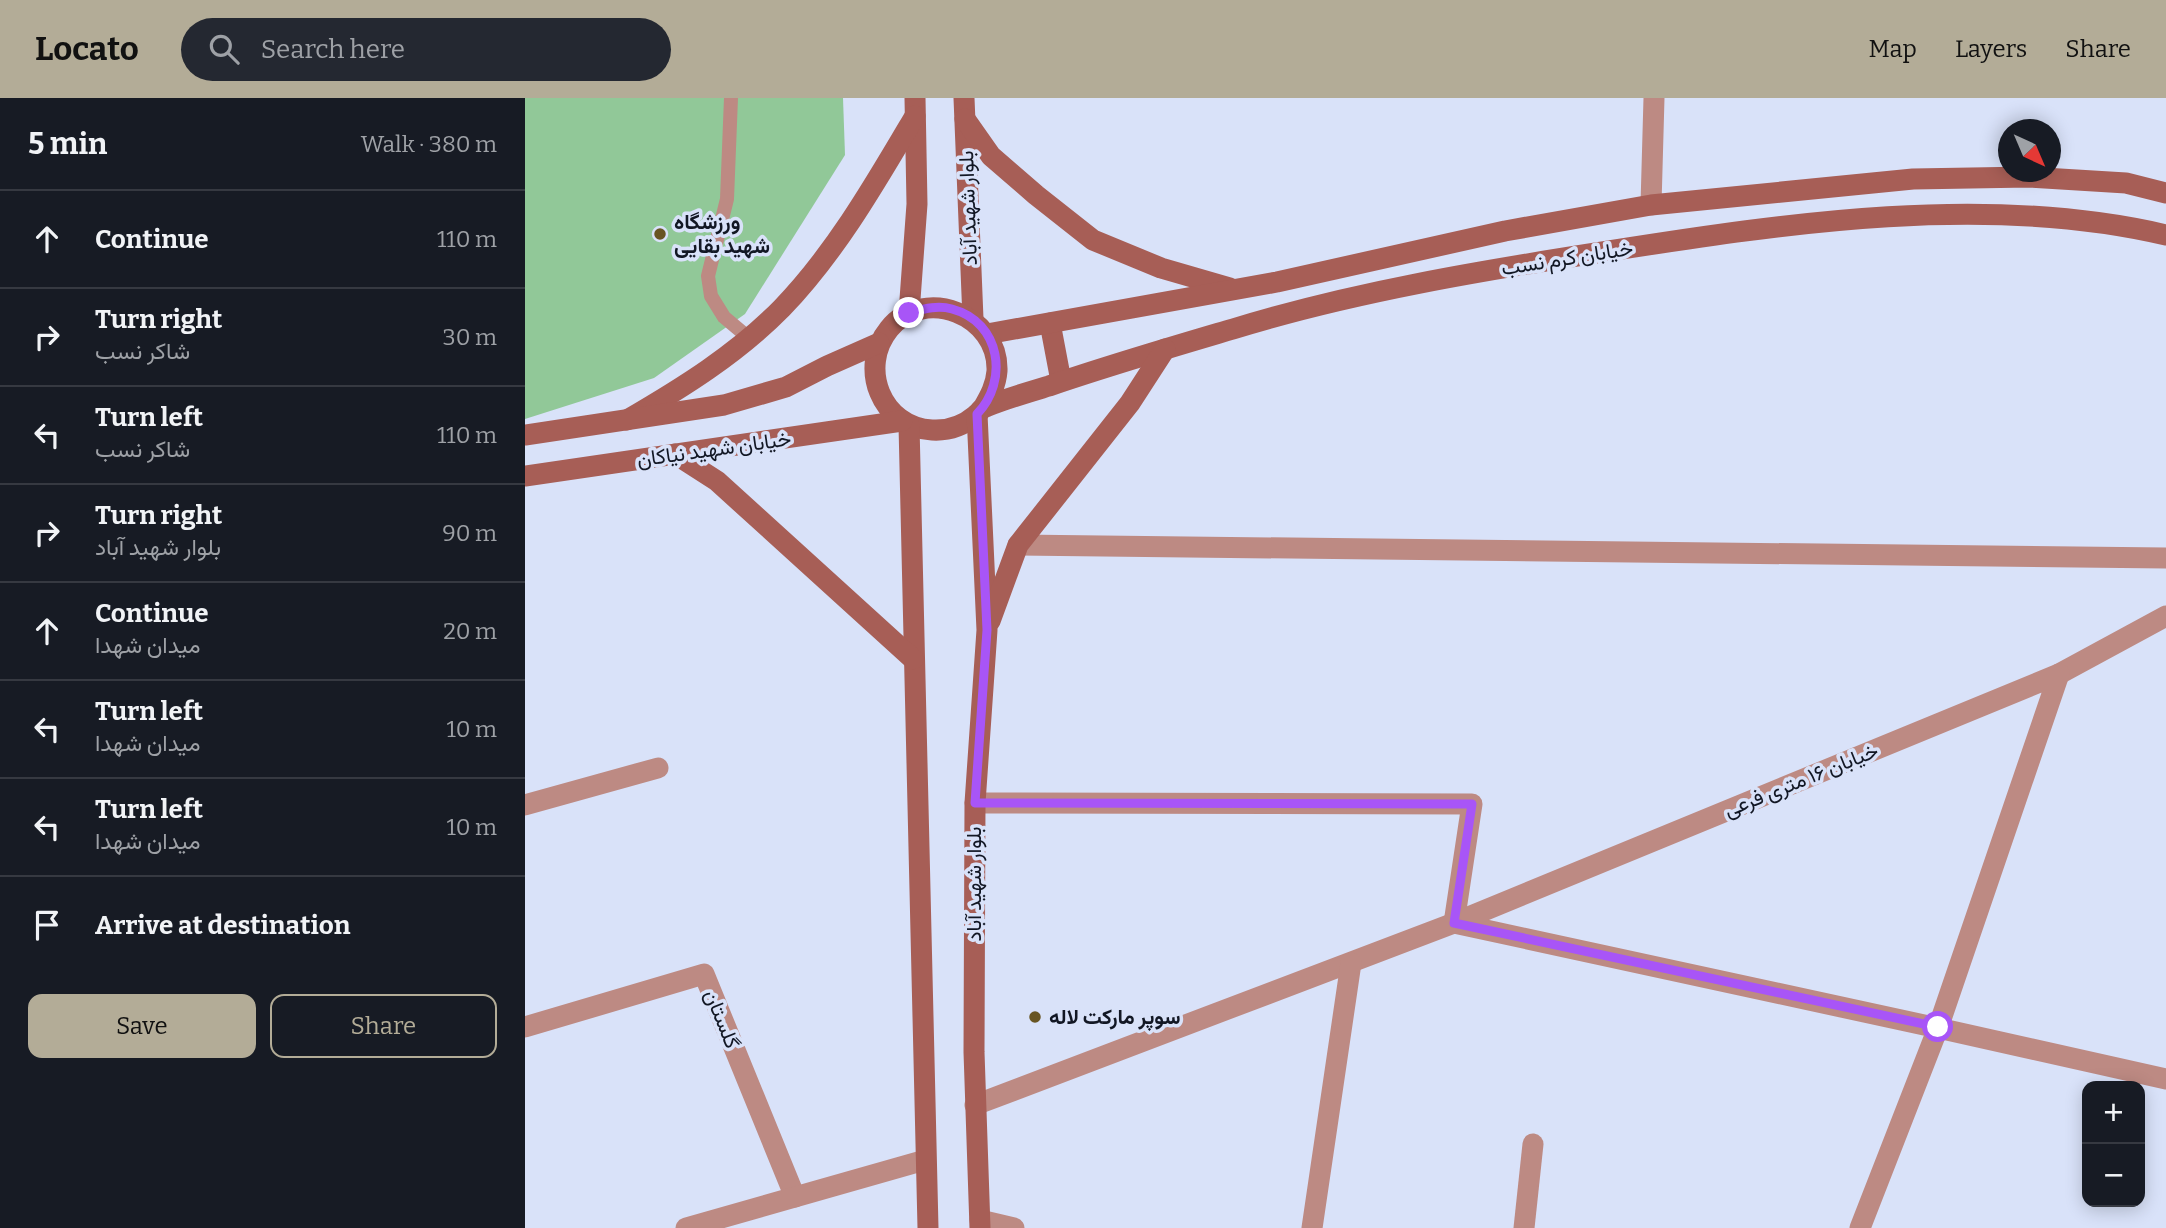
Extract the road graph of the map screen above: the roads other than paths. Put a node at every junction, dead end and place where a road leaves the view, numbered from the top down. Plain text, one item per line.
1 (731, 98) edge
2 (1654, 98) edge
3 (915, 107) edge
4 (964, 109) edge
5 (2166, 193) edge
6 (1651, 205) junction
7 (2166, 235) edge
8 (1235, 290) junction
9 (909, 313) junction
10 (1050, 323) junction
11 (980, 326) junction
12 (749, 338) junction
13 (879, 343) junction
14 (1165, 349) junction
15 (1061, 382) junction
16 (980, 411) junction
17 (627, 420) junction
18 (906, 423) junction
19 (525, 435) edge
20 (675, 454) junction
21 (525, 476) edge
22 (1018, 545) junction
23 (2166, 558) edge
24 (2166, 616) edge
25 (987, 630) junction
26 (913, 659) junction
27 (2059, 674) junction
28 (658, 768) dead end
29 (975, 803) junction
30 (525, 805) edge
31 (1454, 923) junction
32 (1351, 963) junction
33 (525, 1027) edge
34 (1938, 1027) junction
35 (2166, 1079) edge
36 (975, 1105) junction
37 (1533, 1144) dead end
38 (925, 1160) junction
39 (795, 1197) junction
40 (980, 1224) edge
41 (687, 1228) edge
42 (927, 1228) edge
43 (1014, 1228) edge
44 (1312, 1228) edge
45 (1524, 1228) edge
46 (1860, 1228) edge

1 - 12 lane
2 - 6 street
3 - 9 main road
3 - 12 main road
4 - 8 main road
4 - 11 main road, بلوار شهید آباد
5 - 6 main road, خیابان کرم نسب
6 - 8 main road, خیابان کرم نسب
7 - 14 main road, خیابان کرم نسب
8 - 10 main road, خیابان کرم نسب
9 - 11 main road
9 - 13 main road
10 - 11 main road, خیابان کرم نسب
10 - 15 main road
11 - 16 main road
12 - 17 main road
13 - 17 main road, خیابان شهید نیاکان
13 - 18 main road
14 - 15 main road, خیابان کرم نسب
14 - 22 main road
15 - 16 main road, خیابان کرم نسب
16 - 18 main road
16 - 25 main road, بلوار شهید آباد
17 - 19 main road, خیابان شهید نیاکان
18 - 20 main road, خیابان شهید نیاکان
18 - 26 main road
20 - 21 main road, خیابان شهید نیاکان
20 - 26 main road
22 - 23 street
22 - 25 main road
24 - 27 street, خیابان ۱۶ متری فرعی
25 - 29 main road, بلوار شهید آباد
26 - 38 main road
27 - 31 street, خیابان ۱۶ متری فرعی
27 - 34 street
28 - 30 street
29 - 31 street
29 - 36 main road, بلوار شهید آباد
31 - 32 street, خیابان ۱۶ متری فرعی
31 - 34 street
32 - 36 street, خیابان ۱۶ متری فرعی
32 - 44 street
33 - 39 street, گلستان
34 - 35 street
34 - 46 street
36 - 40 main road, بلوار شهید آباد
37 - 45 street
38 - 39 street
38 - 42 main road
39 - 41 street
40 - 43 street

